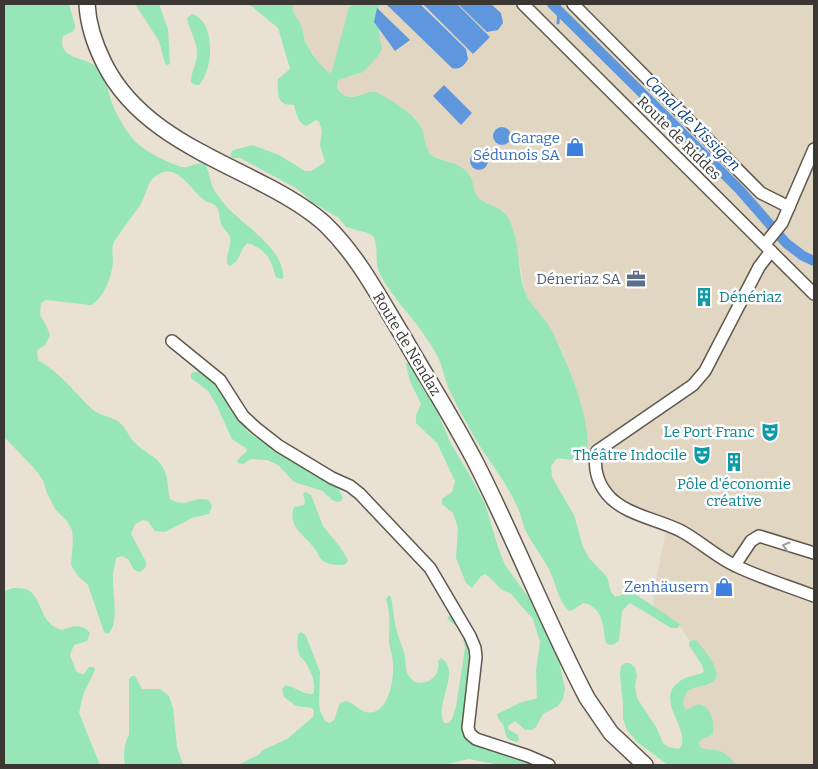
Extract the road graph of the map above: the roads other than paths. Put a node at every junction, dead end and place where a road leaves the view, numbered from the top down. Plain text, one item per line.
1 (86, 4) edge
2 (523, 4) edge
3 (573, 4) edge
4 (814, 149) edge
5 (788, 207) junction
6 (769, 244) junction
7 (814, 293) edge
8 (172, 342) dead end
9 (814, 554) edge
10 (735, 566) junction
11 (814, 596) edge
12 (549, 765) edge
13 (645, 765) edge

1 - 13 main road, Route de Nendaz
2 - 6 street, Route de Riddes
3 - 5 street
4 - 5 street
5 - 6 street
6 - 7 street, Route de Riddes
6 - 10 street
8 - 12 street
9 -> 10 street
10 - 11 street

